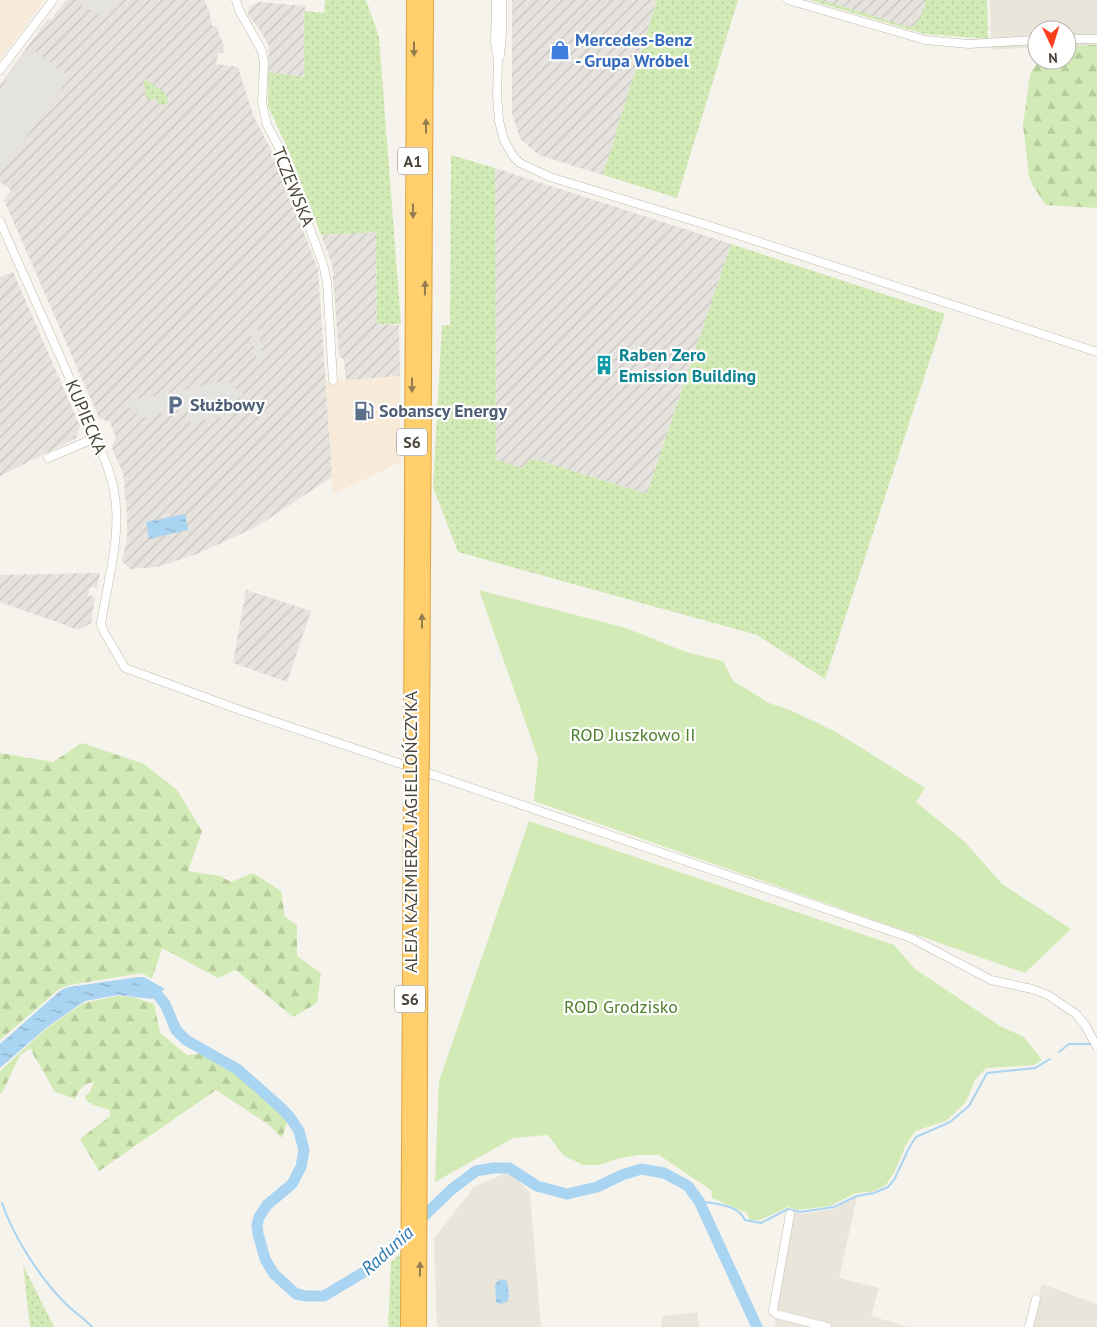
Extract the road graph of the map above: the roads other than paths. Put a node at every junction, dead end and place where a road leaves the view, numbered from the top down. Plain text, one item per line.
1 (53, 0) edge
2 (236, 0) edge
3 (414, 0) edge
4 (426, 0) edge
5 (496, 0) edge
6 (502, 0) edge
7 (788, 0) edge
8 (1097, 38) edge
9 (1077, 39) edge
10 (1027, 41) edge
11 (498, 60) junction
12 (0, 70) edge
13 (0, 221) edge
14 (418, 336) junction
15 (1097, 352) edge
16 (333, 380) dead end
17 (95, 438) junction
18 (48, 458) dead end
19 (412, 759) junction
20 (428, 773) dead end
21 (1097, 1047) edge
22 (790, 1214) dead end
23 (414, 1248) junction
24 (1036, 1299) dead end
25 (408, 1327) edge
26 (419, 1327) edge
27 (827, 1327) edge
28 (1029, 1327) edge

1 - 12 street
2 - 16 street, TCZEWSKA
3 -> 14 highway, A1
14 -> 4 highway, A1
5 - 11 street
6 - 11 street
7 - 10 street
8 - 9 street
11 - 15 street
13 - 17 street, KUPIECKA
14 - 19 highway, ALEJA KAZIMIERZA JAGIELLOŃCZYKA / S6
17 - 18 street
17 - 19 street, KUPIECKA
19 - 23 highway, ALEJA KAZIMIERZA JAGIELLOŃCZYKA / S6, bridge
20 - 21 street
22 - 27 street
23 - 25 highway, ALEJA KAZIMIERZA JAGIELLOŃCZYKA / S6
26 -> 23 highway, ALEJA KAZIMIERZA JAGIELLOŃCZYKA / S6
24 - 28 street

